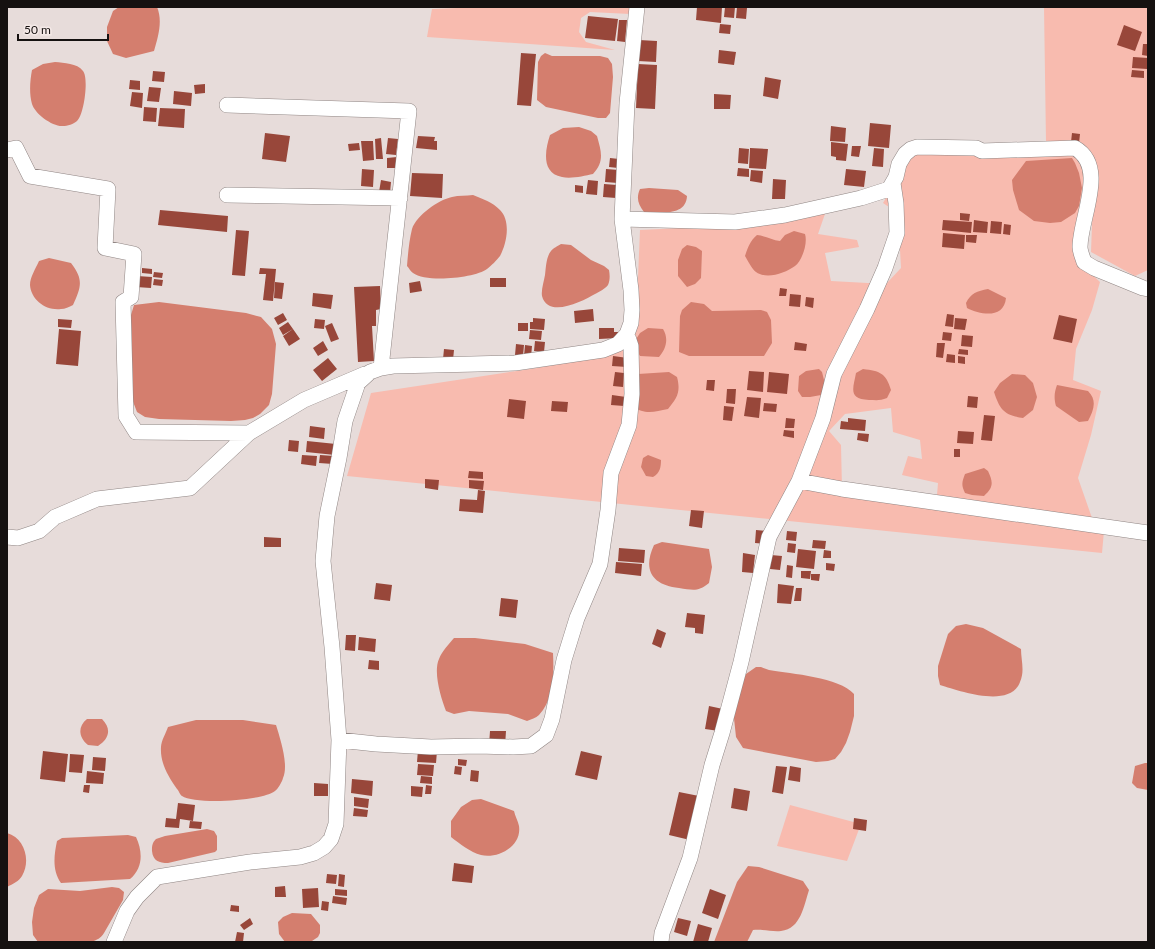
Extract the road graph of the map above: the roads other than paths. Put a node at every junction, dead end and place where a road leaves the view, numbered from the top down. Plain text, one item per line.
1 (636, 7) edge
2 (227, 105) dead end
3 (7, 150) edge
4 (893, 183) junction
5 (227, 195) dead end
6 (400, 198) junction
7 (622, 219) junction
8 (1148, 289) edge
9 (627, 334) junction
10 (376, 370) junction
11 (249, 432) junction
12 (799, 481) junction
13 (1148, 533) edge
14 (7, 537) edge
15 (339, 740) junction
16 (114, 942) edge
17 (661, 942) edge

1 - 7 street
2 - 6 street
3 - 11 street
4 - 7 street
4 - 8 street
4 - 12 street
5 - 6 street
6 - 10 street
7 - 9 street
9 - 10 street
9 - 15 street
10 - 11 street
10 - 15 street
11 - 14 street
12 - 13 street
12 - 17 street
15 - 16 street

